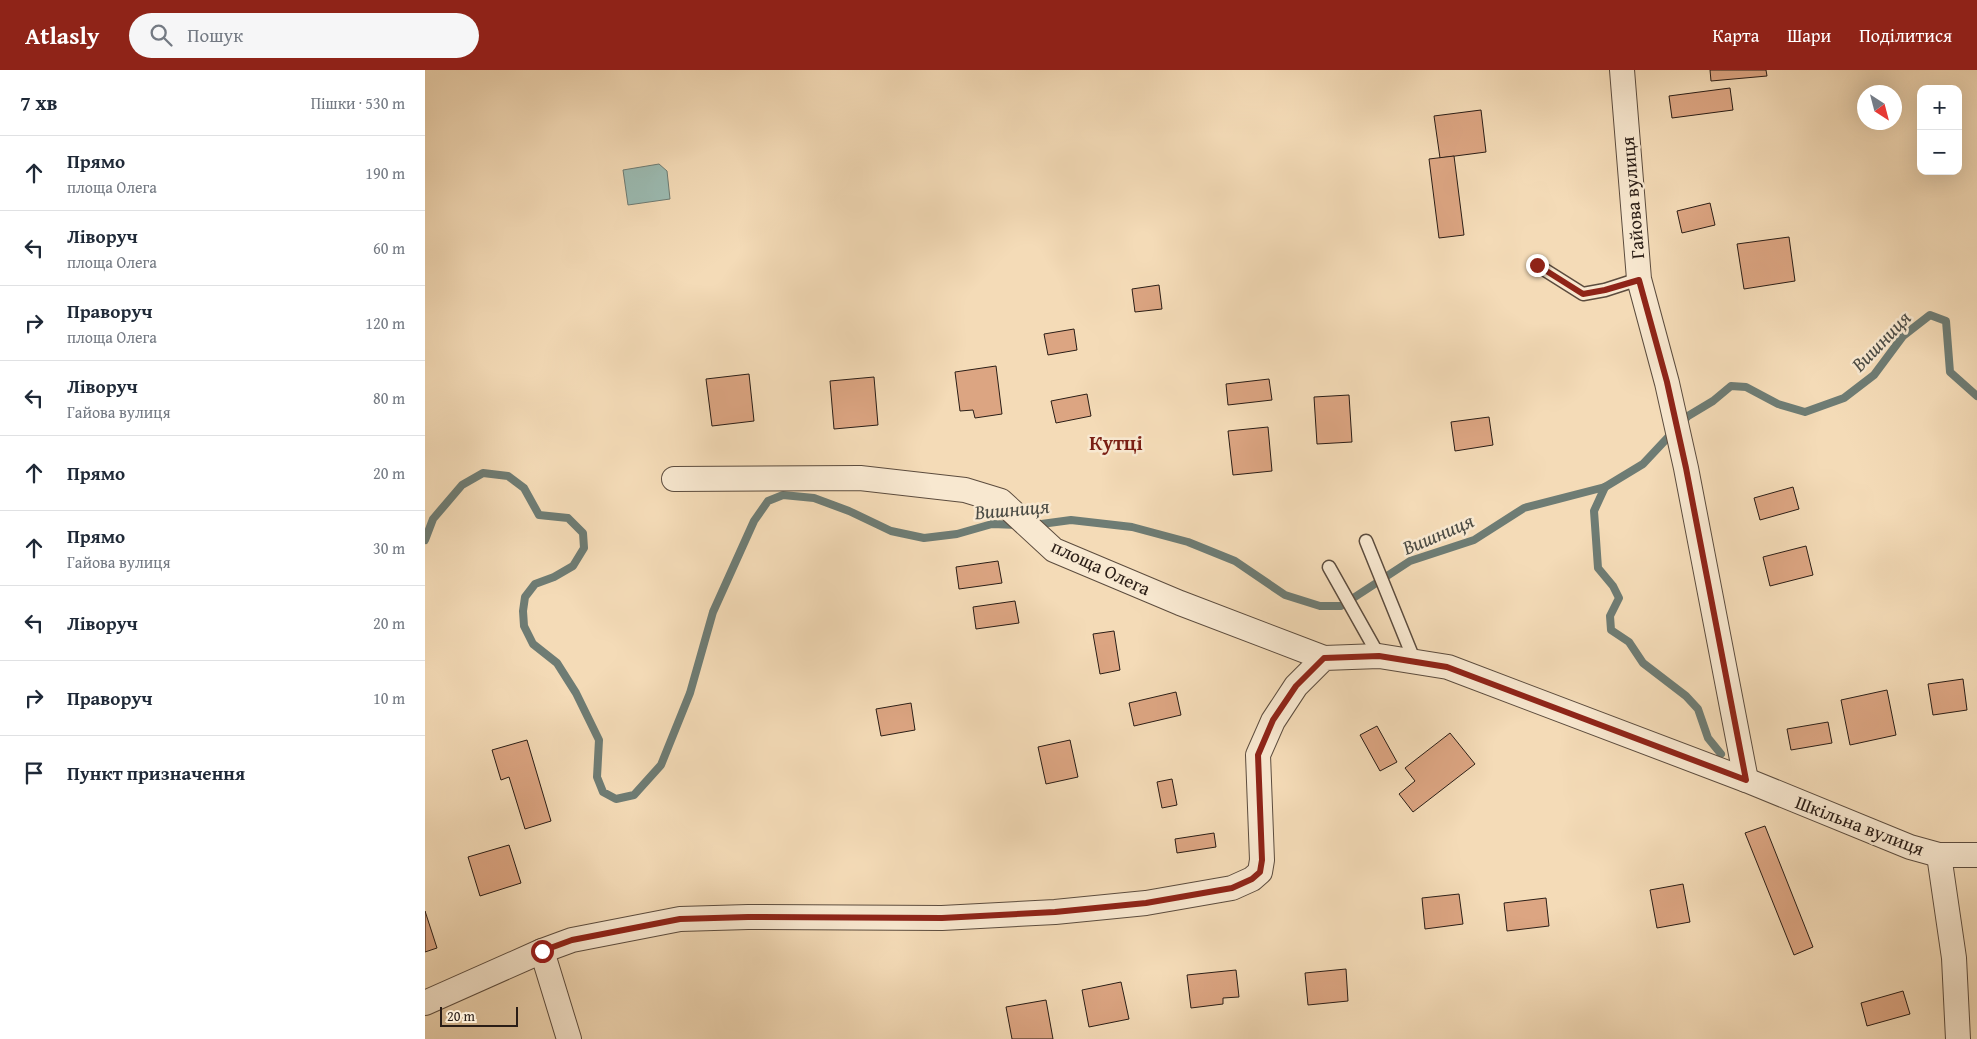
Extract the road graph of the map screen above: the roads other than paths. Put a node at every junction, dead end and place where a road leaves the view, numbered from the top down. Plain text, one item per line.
1 (1622, 70) edge
2 (1537, 265) dead end
3 (1639, 280) junction
4 (674, 479) dead end
5 (1366, 541) dead end
6 (1329, 567) dead end
7 (1379, 656) junction
8 (1324, 658) junction
9 (1415, 662) junction
10 (1746, 780) junction
11 (1939, 854) junction
12 (1977, 855) edge
13 (542, 951) junction
14 (425, 1003) edge
15 (569, 1039) edge
16 (1958, 1039) edge

1 - 3 street, Гайова вулиця
2 - 3 lane
3 - 10 street, Гайова вулиця
4 - 8 street, площа Олега
5 - 9 lane
6 - 7 lane
7 - 8 street, площа Олега
7 - 9 street, площа Олега
8 - 13 street
9 - 10 street, площа Олега
10 - 11 street, Шкільна вулиця
11 - 12 street, Шкільна вулиця
11 - 16 street
13 - 14 street
13 - 15 street

